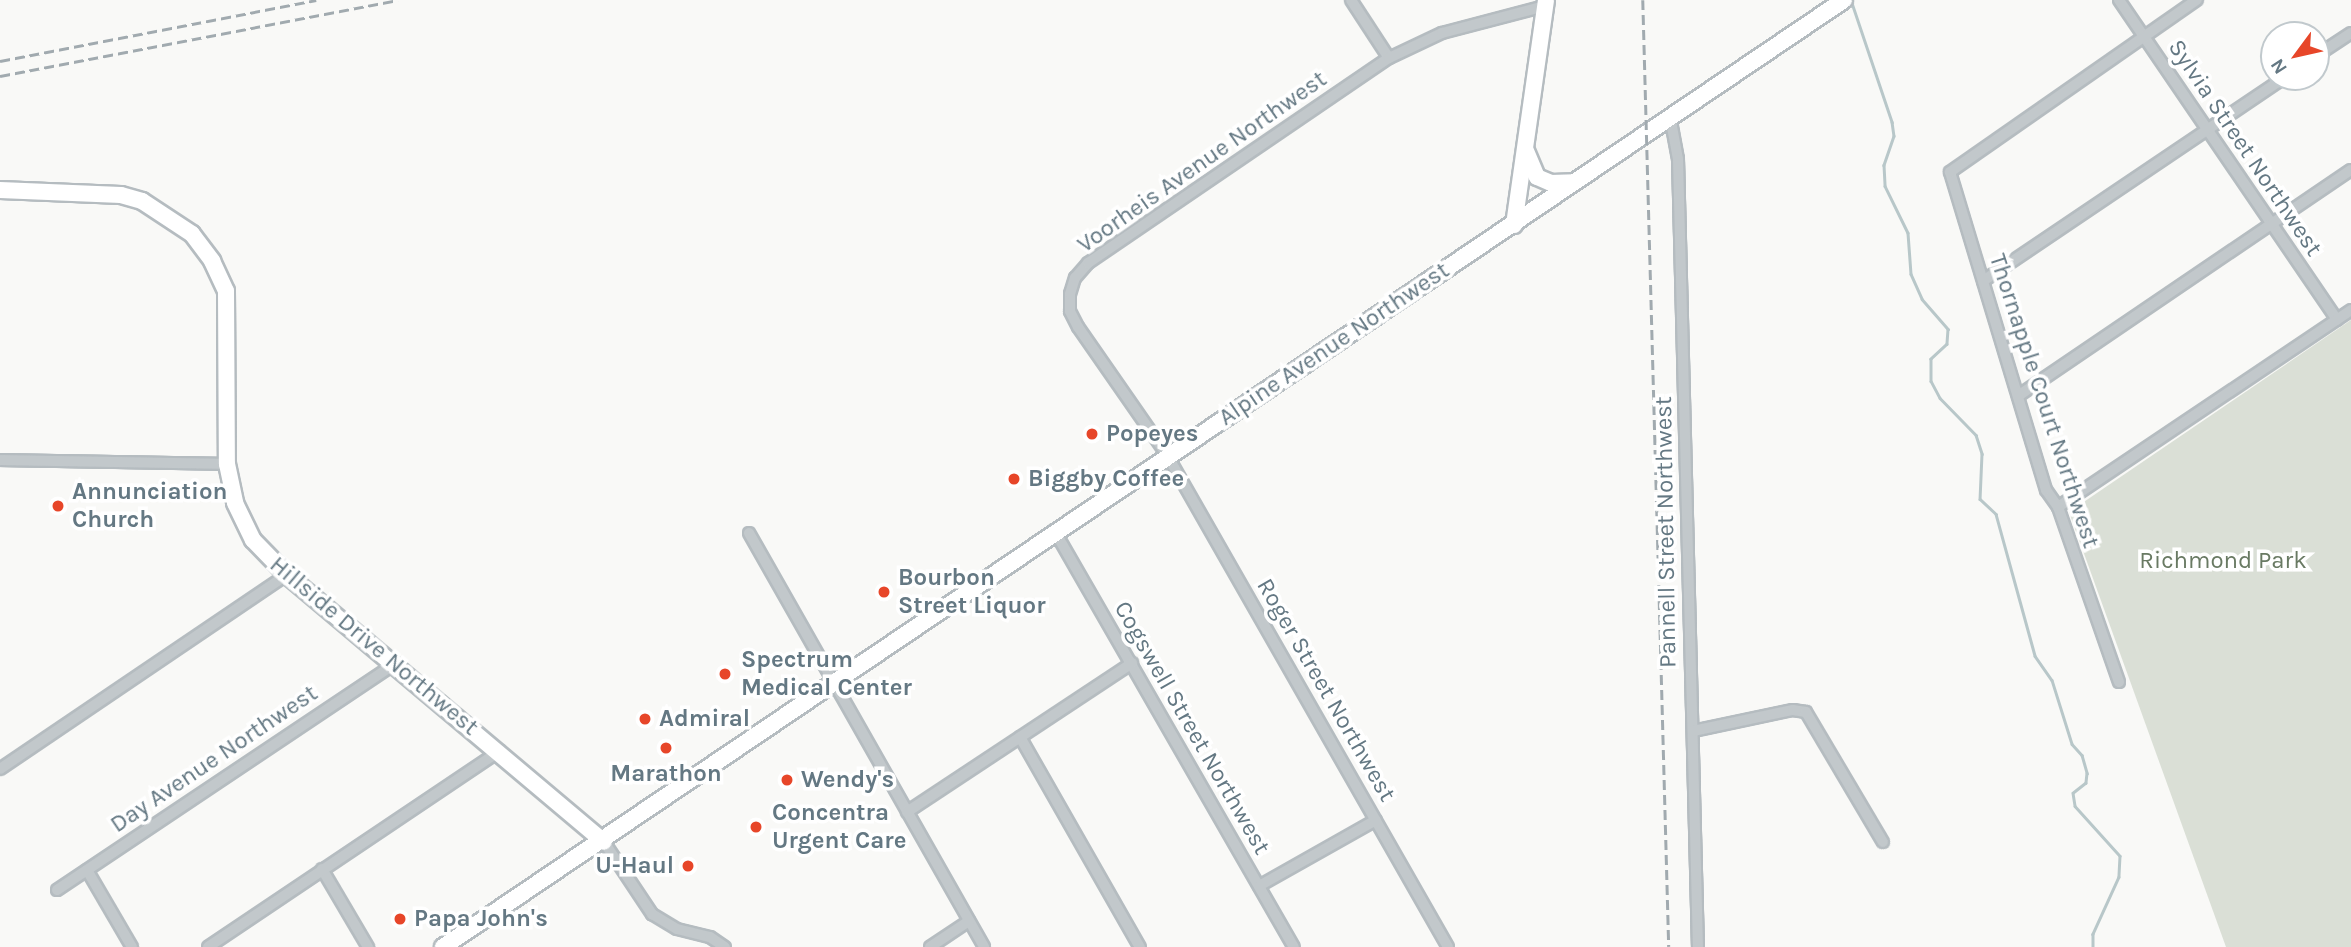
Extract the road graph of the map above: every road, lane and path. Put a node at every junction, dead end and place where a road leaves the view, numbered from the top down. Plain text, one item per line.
1 (1351, 0) edge
2 (2119, 0) edge
3 (2197, 0) edge
4 (1842, 2) edge
5 (1546, 3) edge
6 (2351, 33) edge
7 (2144, 37) junction
8 (2330, 47) edge
9 (1389, 58) junction
10 (2265, 91) edge
11 (1670, 116) junction
12 (2207, 130) junction
13 (1525, 145) junction
14 (2351, 170) edge
15 (1574, 182) junction
16 (0, 190) edge
17 (1514, 225) junction
18 (2272, 225) junction
19 (1983, 281) junction
20 (2351, 310) edge
21 (2337, 320) junction
22 (2018, 396) junction
23 (1167, 455) junction
24 (0, 460) edge
25 (227, 464) junction
26 (2057, 507) junction
27 (1054, 530) junction
28 (749, 533) dead end
29 (287, 575) junction
30 (394, 663) junction
31 (1132, 663) junction
32 (833, 680) junction
33 (2119, 681) dead end
34 (1693, 730) junction
35 (1020, 737) junction
36 (500, 751) junction
37 (0, 769) edge
38 (907, 812) junction
39 (1376, 820) junction
40 (604, 842) junction
41 (1883, 842) dead end
42 (322, 869) junction
43 (87, 870) junction
44 (1259, 886) junction
45 (57, 890) dead end
46 (969, 920) junction
47 (132, 947) edge
48 (208, 947) edge
49 (368, 947) edge
50 (443, 947) edge
51 (725, 947) edge
52 (930, 947) edge
53 (984, 947) edge
54 (1140, 947) edge
55 (1294, 947) edge
56 (1448, 947) edge
57 (1698, 947) edge

1 - 9 street
2 - 7 street, Sylvia Street Northwest
3 - 7 street
4 - 11 main road, Alpine Avenue Northwest
5 - 9 street, Voorheis Avenue Northwest
5 - 13 main road
6 - 8 street
7 - 12 street, Sylvia Street Northwest
7 - 19 street, Thornapple Court Northwest
9 - 23 street, Voorheis Avenue Northwest
10 - 12 street
11 - 15 main road, Alpine Avenue Northwest
11 - 34 street, Pannell Street Northwest
12 - 18 street, Sylvia Street Northwest
12 - 19 street
13 - 15 main road
13 - 17 main road
14 - 18 street
15 - 17 main road, Alpine Avenue Northwest
16 - 25 main road, Hillside Drive Northwest
17 - 23 main road, Alpine Avenue Northwest
18 - 21 street, Sylvia Street Northwest
18 - 22 street
19 - 22 street, Thornapple Court Northwest
20 - 21 street
21 - 26 street
22 - 26 street, Thornapple Court Northwest
23 - 27 main road, Alpine Avenue Northwest
23 - 39 street, Roger Street Northwest
24 - 25 street
25 - 29 main road, Hillside Drive Northwest
26 - 33 street, Thornapple Court Northwest
27 - 31 street, Cogswell Street Northwest
27 - 32 main road, Alpine Avenue Northwest
28 - 32 street
29 - 30 main road, Hillside Drive Northwest
29 - 37 street
30 - 36 main road, Hillside Drive Northwest
30 - 43 street, Day Avenue Northwest
31 - 35 street
31 - 44 street, Cogswell Street Northwest
32 - 38 street
32 - 40 main road, Alpine Avenue Northwest
34 - 41 street
34 - 57 street, Pannell Street Northwest
35 - 38 street
35 - 54 street
36 - 40 main road, Hillside Drive Northwest
36 - 42 street
38 - 46 street
39 - 44 street
39 - 56 street, Roger Street Northwest
40 - 50 main road, Alpine Avenue Northwest
40 - 51 street, Hillside Drive Northwest
42 - 48 street
42 - 49 street
43 - 45 street, Day Avenue Northwest
43 - 47 street
44 - 55 street, Cogswell Street Northwest
46 - 52 street
46 - 53 street

